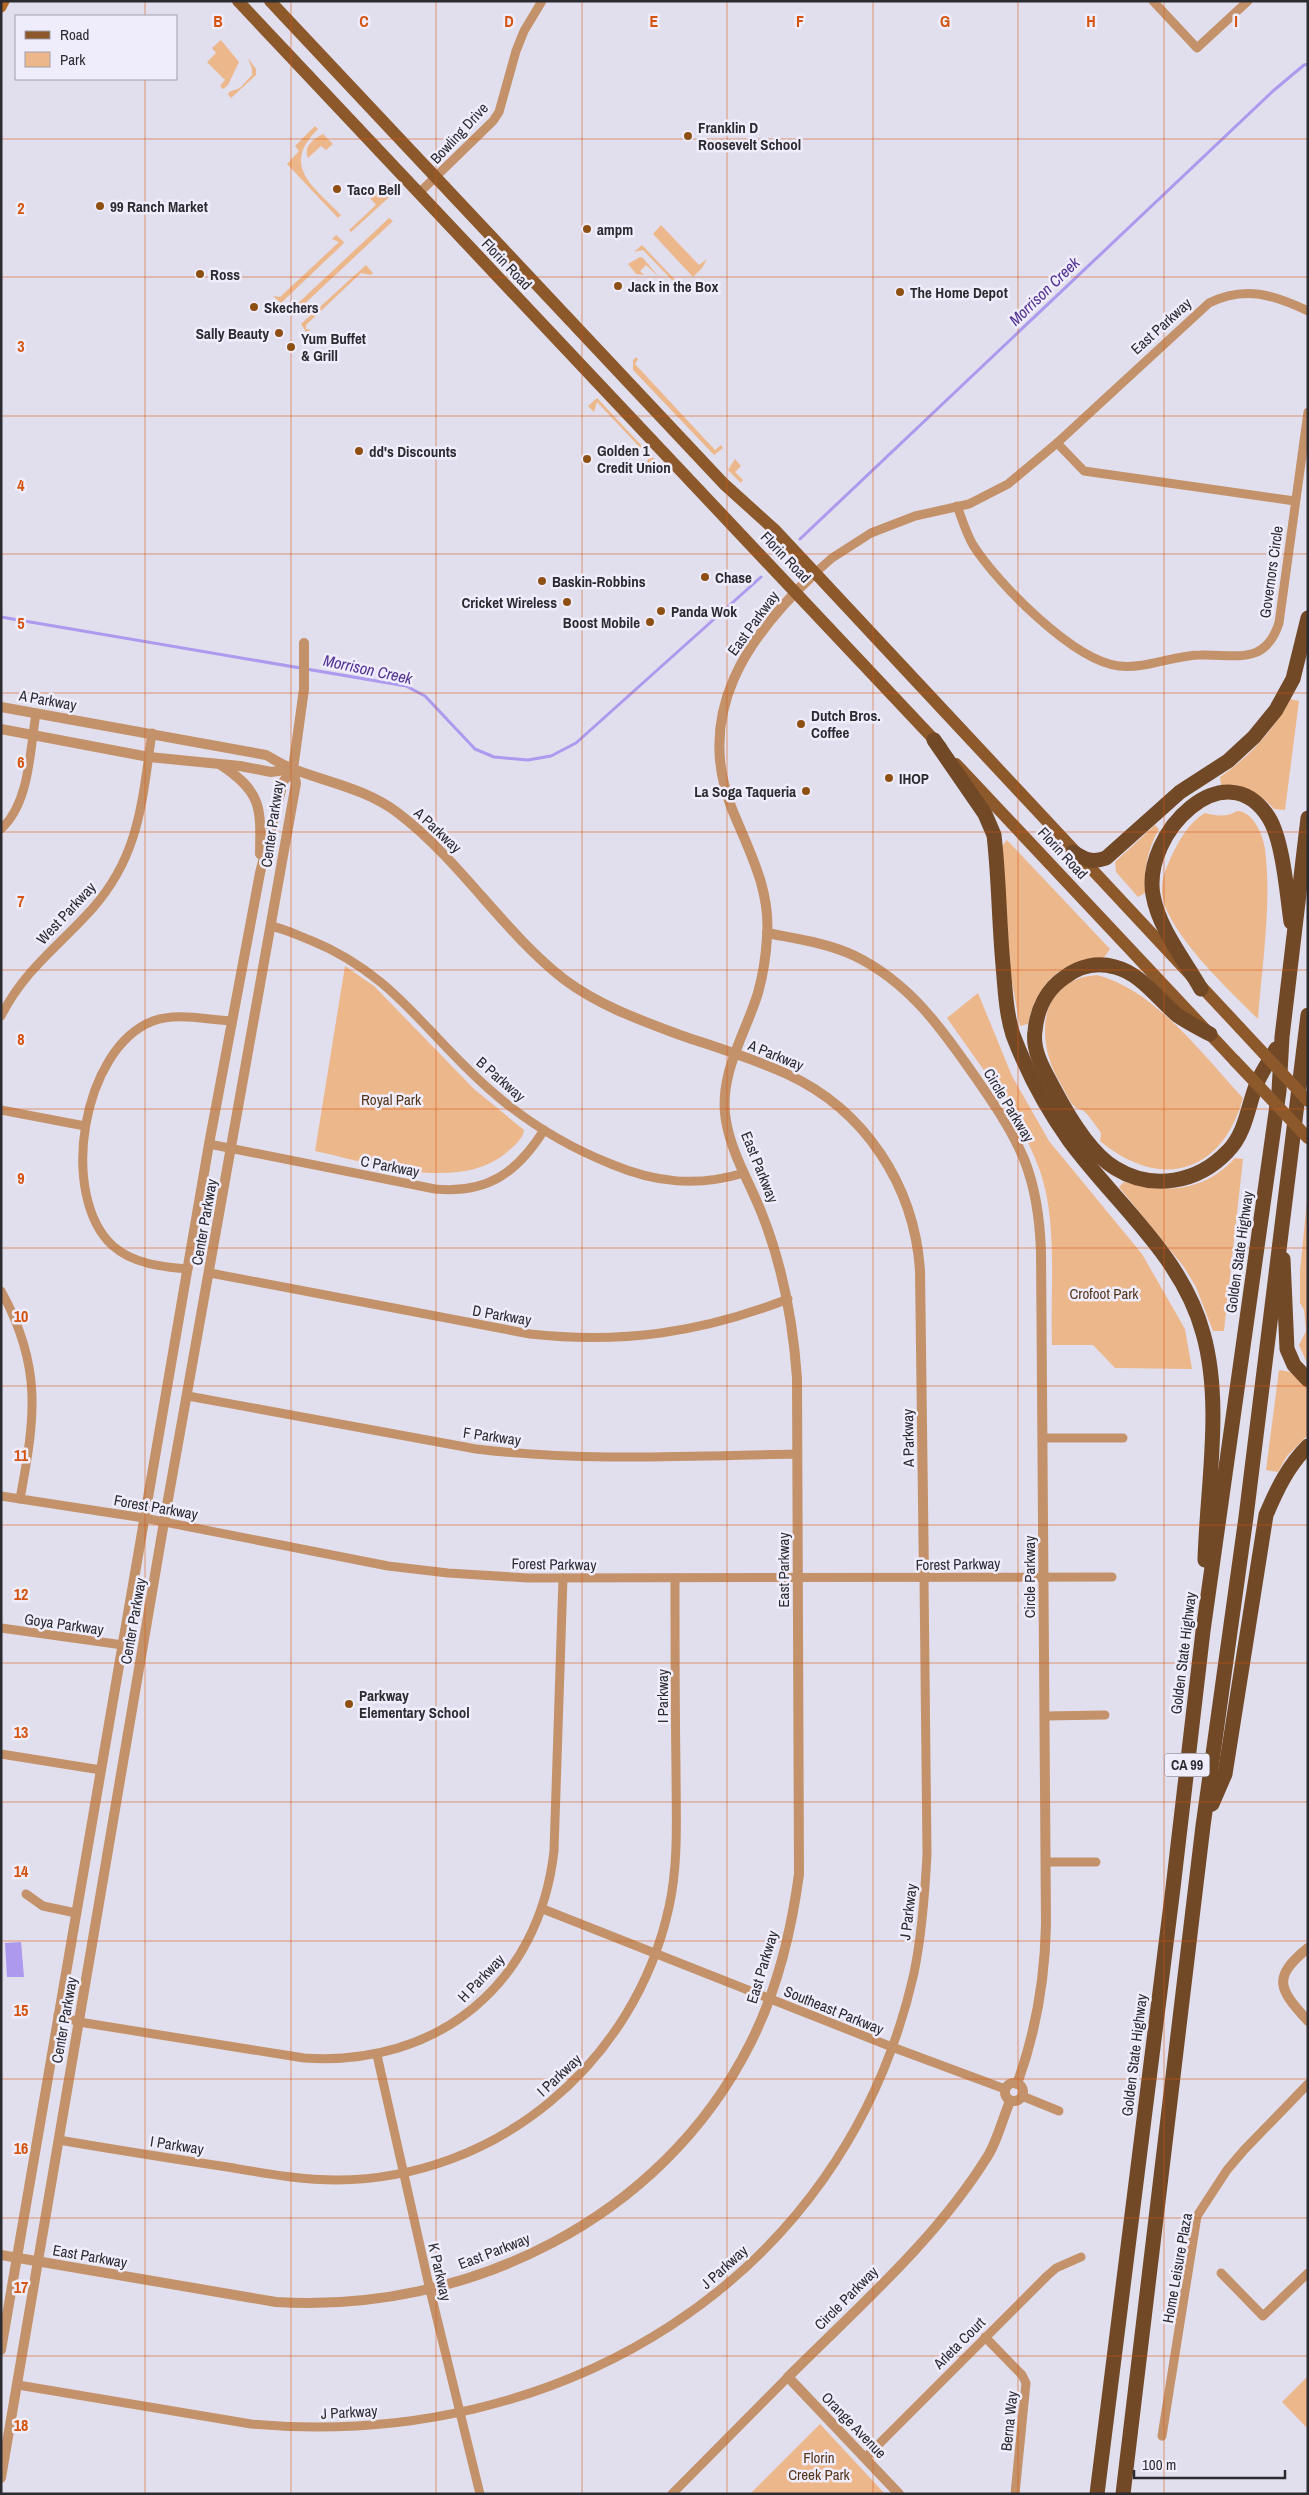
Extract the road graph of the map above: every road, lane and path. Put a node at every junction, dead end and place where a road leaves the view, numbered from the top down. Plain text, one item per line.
1 (4, 1) edge
2 (238, 1) edge
3 (270, 1) edge
4 (542, 1) edge
5 (1153, 1) edge
6 (1248, 1) edge
7 (1, 7) edge
8 (436, 177) junction
9 (418, 194) junction
10 (1308, 312) edge
11 (1308, 412) edge
12 (1057, 443) junction
13 (1295, 501) junction
14 (957, 506) junction
15 (815, 573) junction
16 (796, 591) junction
17 (1308, 618) edge
18 (304, 643) dead end
19 (1, 707) edge
20 (36, 713) junction
21 (1, 730) edge
22 (152, 733) junction
23 (32, 735) junction
24 (934, 740) junction
25 (149, 757) junction
26 (221, 765) junction
27 (293, 769) junction
28 (1308, 818) edge
29 (1, 829) edge
30 (1073, 852) junction
31 (260, 873) junction
32 (271, 926) junction
33 (767, 933) junction
34 (1294, 942) junction
35 (1201, 989) junction
36 (1, 1016) edge
37 (1308, 1016) edge
38 (232, 1021) junction
39 (1210, 1034) junction
40 (1282, 1037) junction
41 (734, 1054) junction
42 (1308, 1101) edge
43 (1308, 1107) edge
44 (1, 1110) edge
45 (85, 1126) junction
46 (544, 1130) junction
47 (1308, 1138) edge
48 (209, 1144) junction
49 (233, 1149) junction
50 (1290, 1149) junction
51 (744, 1173) junction
52 (1281, 1220) junction
53 (188, 1270) junction
54 (210, 1273) junction
55 (1, 1291) edge
56 (788, 1299) junction
57 (1308, 1380) edge
58 (188, 1396) junction
59 (1043, 1438) junction
60 (1123, 1438) dead end
61 (1308, 1446) edge
62 (797, 1454) junction
63 (1, 1496) edge
64 (20, 1499) junction
65 (144, 1518) junction
66 (164, 1522) junction
67 (1044, 1577) junction
68 (1112, 1577) dead end
69 (563, 1578) junction
70 (675, 1578) junction
71 (798, 1578) junction
72 (924, 1578) junction
73 (1, 1628) edge
74 (1203, 1631) junction
75 (123, 1646) junction
76 (1106, 1715) dead end
77 (1045, 1716) junction
78 (1, 1754) edge
79 (101, 1770) junction
80 (1204, 1826) junction
81 (1046, 1862) junction
82 (1096, 1862) dead end
83 (26, 1894) dead end
84 (543, 1909) junction
85 (76, 1913) junction
86 (1308, 1948) edge
87 (656, 1954) junction
88 (770, 1999) junction
89 (58, 2015) junction
90 (1308, 2021) edge
91 (79, 2022) junction
92 (892, 2047) junction
93 (377, 2054) junction
94 (1017, 2084) junction
95 (1308, 2084) edge
96 (1005, 2089) junction
97 (1022, 2096) junction
98 (1010, 2101) junction
99 (1059, 2110) dead end
100 (59, 2140) junction
101 (405, 2173) junction
102 (1, 2255) edge
103 (1081, 2257) dead end
104 (18, 2258) junction
105 (39, 2262) junction
106 (1221, 2273) dead end
107 (1308, 2273) edge
108 (430, 2290) junction
109 (984, 2337) junction
110 (1, 2350) edge
111 (788, 2378) junction
112 (18, 2385) junction
113 (461, 2412) junction
114 (1162, 2436) dead end
115 (865, 2458) junction
116 (1, 2478) edge
117 (480, 2494) edge
118 (672, 2494) edge
119 (898, 2494) edge
120 (1015, 2494) edge
121 (1097, 2494) edge
122 (1122, 2494) edge

1 - 7 main road
2 - 9 main road, Florin Road
3 - 8 main road, Florin Road
4 - 8 street, Bowling Drive
5 - 6 street
8 - 9 street, Bowling Drive
8 - 15 main road, Florin Road
9 - 16 main road, Florin Road
10 - 12 street, East Parkway
11 - 13 street, Governors Circle
12 - 13 street
12 - 14 street, East Parkway
13 - 14 street, Governors Circle
14 - 15 street, East Parkway
15 - 16 street, East Parkway
15 - 30 main road, Florin Road
16 - 24 main road, Florin Road
16 - 33 street, East Parkway
17 - 30 highway
18 - 27 street, Center Parkway
19 - 20 street, A Parkway
20 - 22 street, A Parkway
20 - 23 street
21 - 23 street, A Parkway
22 - 25 street, West Parkway
22 - 27 street, A Parkway
23 - 25 street, A Parkway
23 - 29 street
24 - 39 main road, Florin Road
24 - 74 highway
25 - 26 street, A Parkway
25 - 36 street, West Parkway
26 - 27 street, A Parkway
26 - 31 street
27 - 31 street, Center Parkway
27 - 32 street, Center Parkway
27 - 41 street, A Parkway
28 - 34 highway, Golden State Highway / CA 99
30 - 35 main road, Florin Road
31 - 38 street, Center Parkway
32 - 46 street, B Parkway
32 - 49 street, Center Parkway
33 - 41 street, East Parkway
33 - 59 street, Circle Parkway
34 - 35 highway
34 - 40 highway, Golden State Highway / CA 99
35 - 42 main road, Florin Road, bridge
37 - 50 highway, CA 99
38 - 45 street
38 - 48 street, Center Parkway
39 - 40 highway
39 - 47 main road, Florin Road, bridge
40 - 74 highway, Golden State Highway / CA 99
41 - 51 street, East Parkway
41 - 72 street, A Parkway
43 - 50 highway
44 - 45 street
45 - 53 street
46 - 49 street, C Parkway
46 - 51 street, B Parkway
48 - 49 street, C Parkway
48 - 53 street, Center Parkway
49 - 54 street, Center Parkway
50 - 52 highway, CA 99
51 - 56 street, East Parkway
52 - 57 highway
52 - 80 highway, CA 99
53 - 65 street, Center Parkway
54 - 56 street, D Parkway
54 - 58 street, Center Parkway
55 - 64 street
56 - 62 street, East Parkway
58 - 62 street, F Parkway
58 - 66 street, Center Parkway
59 - 60 street
59 - 67 street, Circle Parkway
61 - 80 highway
62 - 71 street, East Parkway
63 - 64 street, Forest Parkway
64 - 65 street, Forest Parkway
65 - 66 street, Forest Parkway
65 - 75 street, Center Parkway
66 - 69 street, Forest Parkway
66 - 91 street, Center Parkway
67 - 68 street, Forest Parkway
67 - 72 street, Forest Parkway
67 - 77 street, Circle Parkway
69 - 70 street, Forest Parkway
69 - 84 street, H Parkway
70 - 71 street, Forest Parkway
70 - 87 street, I Parkway
71 - 72 street, Forest Parkway
71 - 88 street, East Parkway
72 - 92 street, J Parkway
73 - 75 street, Goya Parkway
74 - 121 highway, Golden State Highway / CA 99
75 - 79 street, Center Parkway
76 - 77 street
77 - 81 street, Circle Parkway
78 - 79 street
79 - 85 street, Center Parkway
80 - 122 highway, CA 99
81 - 82 street
81 - 94 street, Circle Parkway
83 - 85 street
84 - 87 street, Southeast Parkway
84 - 93 street, H Parkway
85 - 89 street, Center Parkway
86 - 90 street
87 - 88 street, Southeast Parkway
87 - 101 street, I Parkway
88 - 92 street, Southeast Parkway
88 - 108 street, East Parkway
89 - 91 street, H Parkway
89 - 104 street, Center Parkway
91 - 93 street, H Parkway
91 - 100 street, Center Parkway
92 - 96 street, Southeast Parkway
92 - 113 street, J Parkway
93 - 101 street, K Parkway
94 - 96 street
94 - 97 street
95 - 114 street, Home Leisure Plaza
96 - 98 street
97 - 98 street
97 - 99 street
98 - 111 street, Circle Parkway
100 - 101 street, I Parkway
100 - 105 street, Center Parkway
101 - 108 street, K Parkway
102 - 104 street, East Parkway
103 - 109 street, Arleta Court
104 - 105 street, East Parkway
104 - 110 street, Center Parkway
105 - 108 street, East Parkway
105 - 112 street, Center Parkway
106 - 107 street
108 - 113 street, K Parkway
109 - 115 street, Arleta Court
109 - 120 street, Berna Way
111 - 115 street, Orange Avenue
111 - 118 street, Circle Parkway
112 - 113 street, J Parkway
112 - 116 street, Center Parkway
113 - 117 street, K Parkway
115 - 119 street, Orange Avenue

